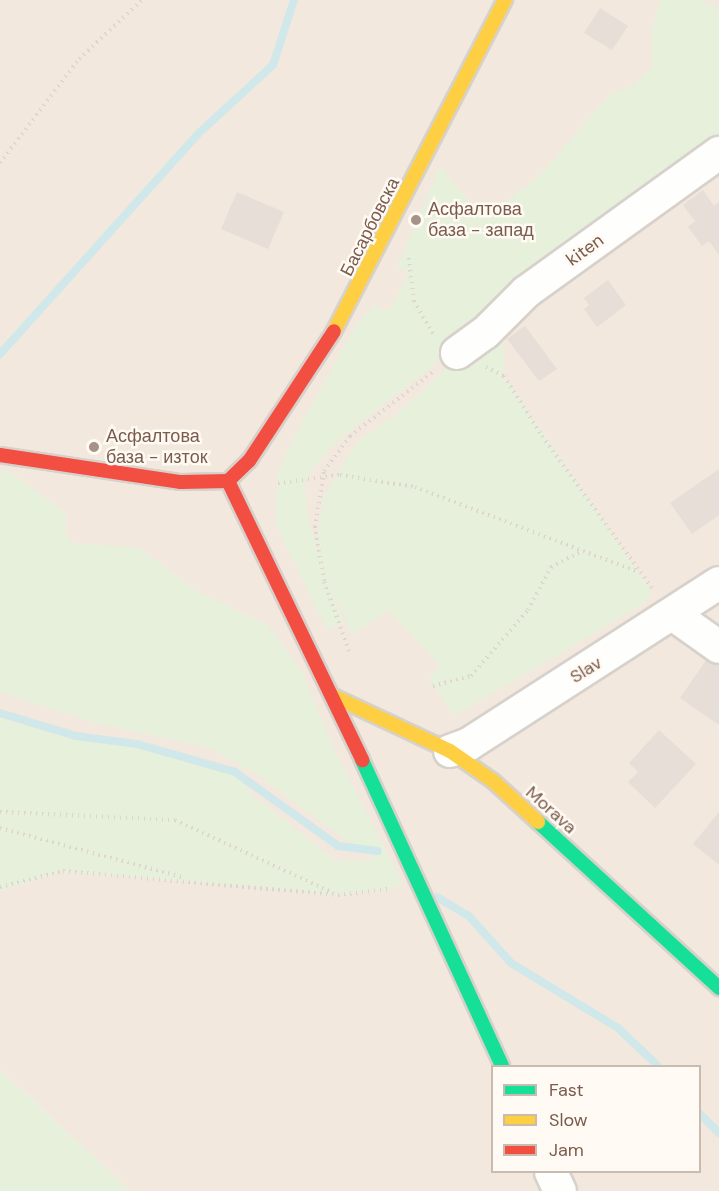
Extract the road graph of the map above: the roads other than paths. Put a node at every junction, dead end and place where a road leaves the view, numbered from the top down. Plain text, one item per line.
1 (505, 0) edge
2 (719, 153) edge
3 (457, 353) road end
4 (0, 455) edge
5 (228, 481) junction
6 (719, 583) edge
7 (674, 615) junction
8 (719, 647) edge
9 (333, 696) junction
10 (450, 751) junction
11 (719, 988) edge
12 (502, 1065) edge
13 (551, 1173) edge
14 (560, 1191) edge

1 - 5 street, Басарбовска
2 - 3 street, kiten
4 - 5 street
5 - 9 street
6 - 7 street, Slav
7 - 8 street
7 - 10 street, Slav
9 - 10 street, Morava
9 - 12 street
10 - 11 street, Morava
13 - 14 street

